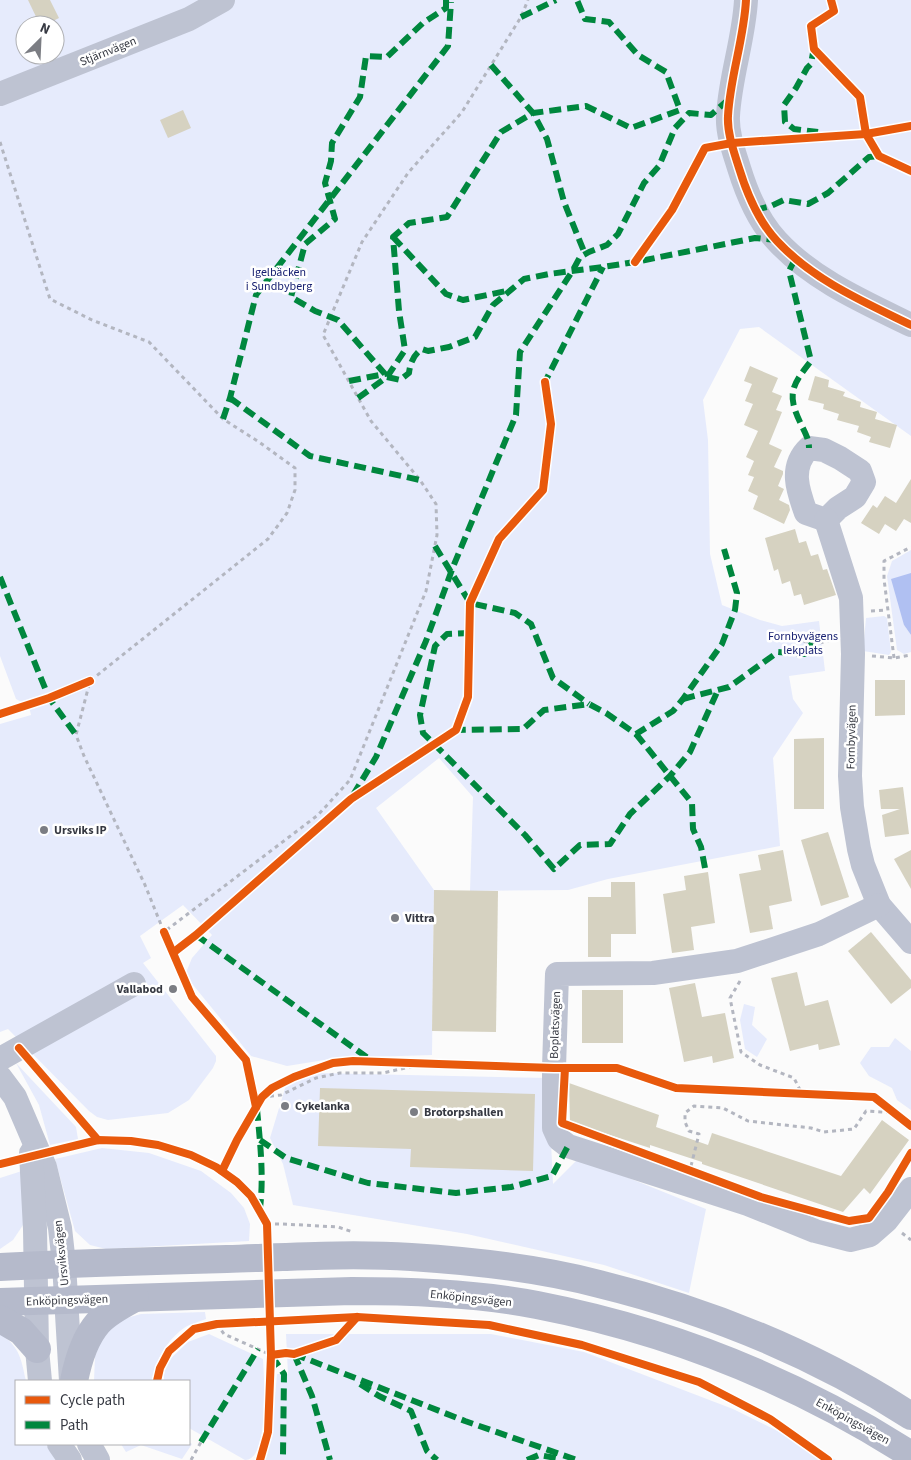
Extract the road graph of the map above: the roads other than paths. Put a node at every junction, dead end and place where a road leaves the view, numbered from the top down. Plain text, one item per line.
1 (223, 0) edge
2 (746, 0) edge
3 (0, 94) edge
4 (911, 325) edge
5 (826, 520) dead end
6 (880, 905) junction
7 (911, 942) edge
8 (134, 984) dead end
9 (0, 1059) edge
10 (0, 1077) edge
11 (29, 1129) junction
12 (911, 1189) edge
13 (64, 1264) junction
14 (36, 1265) junction
15 (0, 1267) edge
16 (136, 1298) junction
17 (66, 1300) junction
18 (37, 1301) junction
19 (0, 1302) edge
20 (0, 1319) edge
21 (37, 1349) junction
22 (40, 1380) edge
23 (72, 1380) edge
24 (72, 1380) edge
25 (911, 1416) edge
26 (60, 1445) edge
27 (90, 1445) edge
28 (911, 1455) edge
29 (70, 1460) edge
30 (98, 1460) edge

1 - 3 street, Stjärnvägen
2 - 4 street
5 - 6 street, Fornbyvägen
6 - 7 street, Fornbyvägen
6 - 12 street, Boplatsvägen
8 - 9 street
10 - 11 street, Ursviksvägen
11 - 13 street, Ursviksvägen
11 - 14 street, Ursviksvägen
13 - 14 main road
13 - 17 street, Ursviksvägen
13 - 25 main road
14 - 15 main road
14 - 18 street, Ursviksvägen
16 - 17 main road, Enköpingsvägen
16 - 24 main road
16 - 28 main road, Enköpingsvägen
17 - 18 main road, Enköpingsvägen
17 - 23 street, Ursviksvägen
18 - 19 main road, Enköpingsvägen
18 - 21 street, Ursviksvägen
20 - 21 main road
21 - 22 street, Ursviksvägen
26 - 29 street
27 - 30 street

